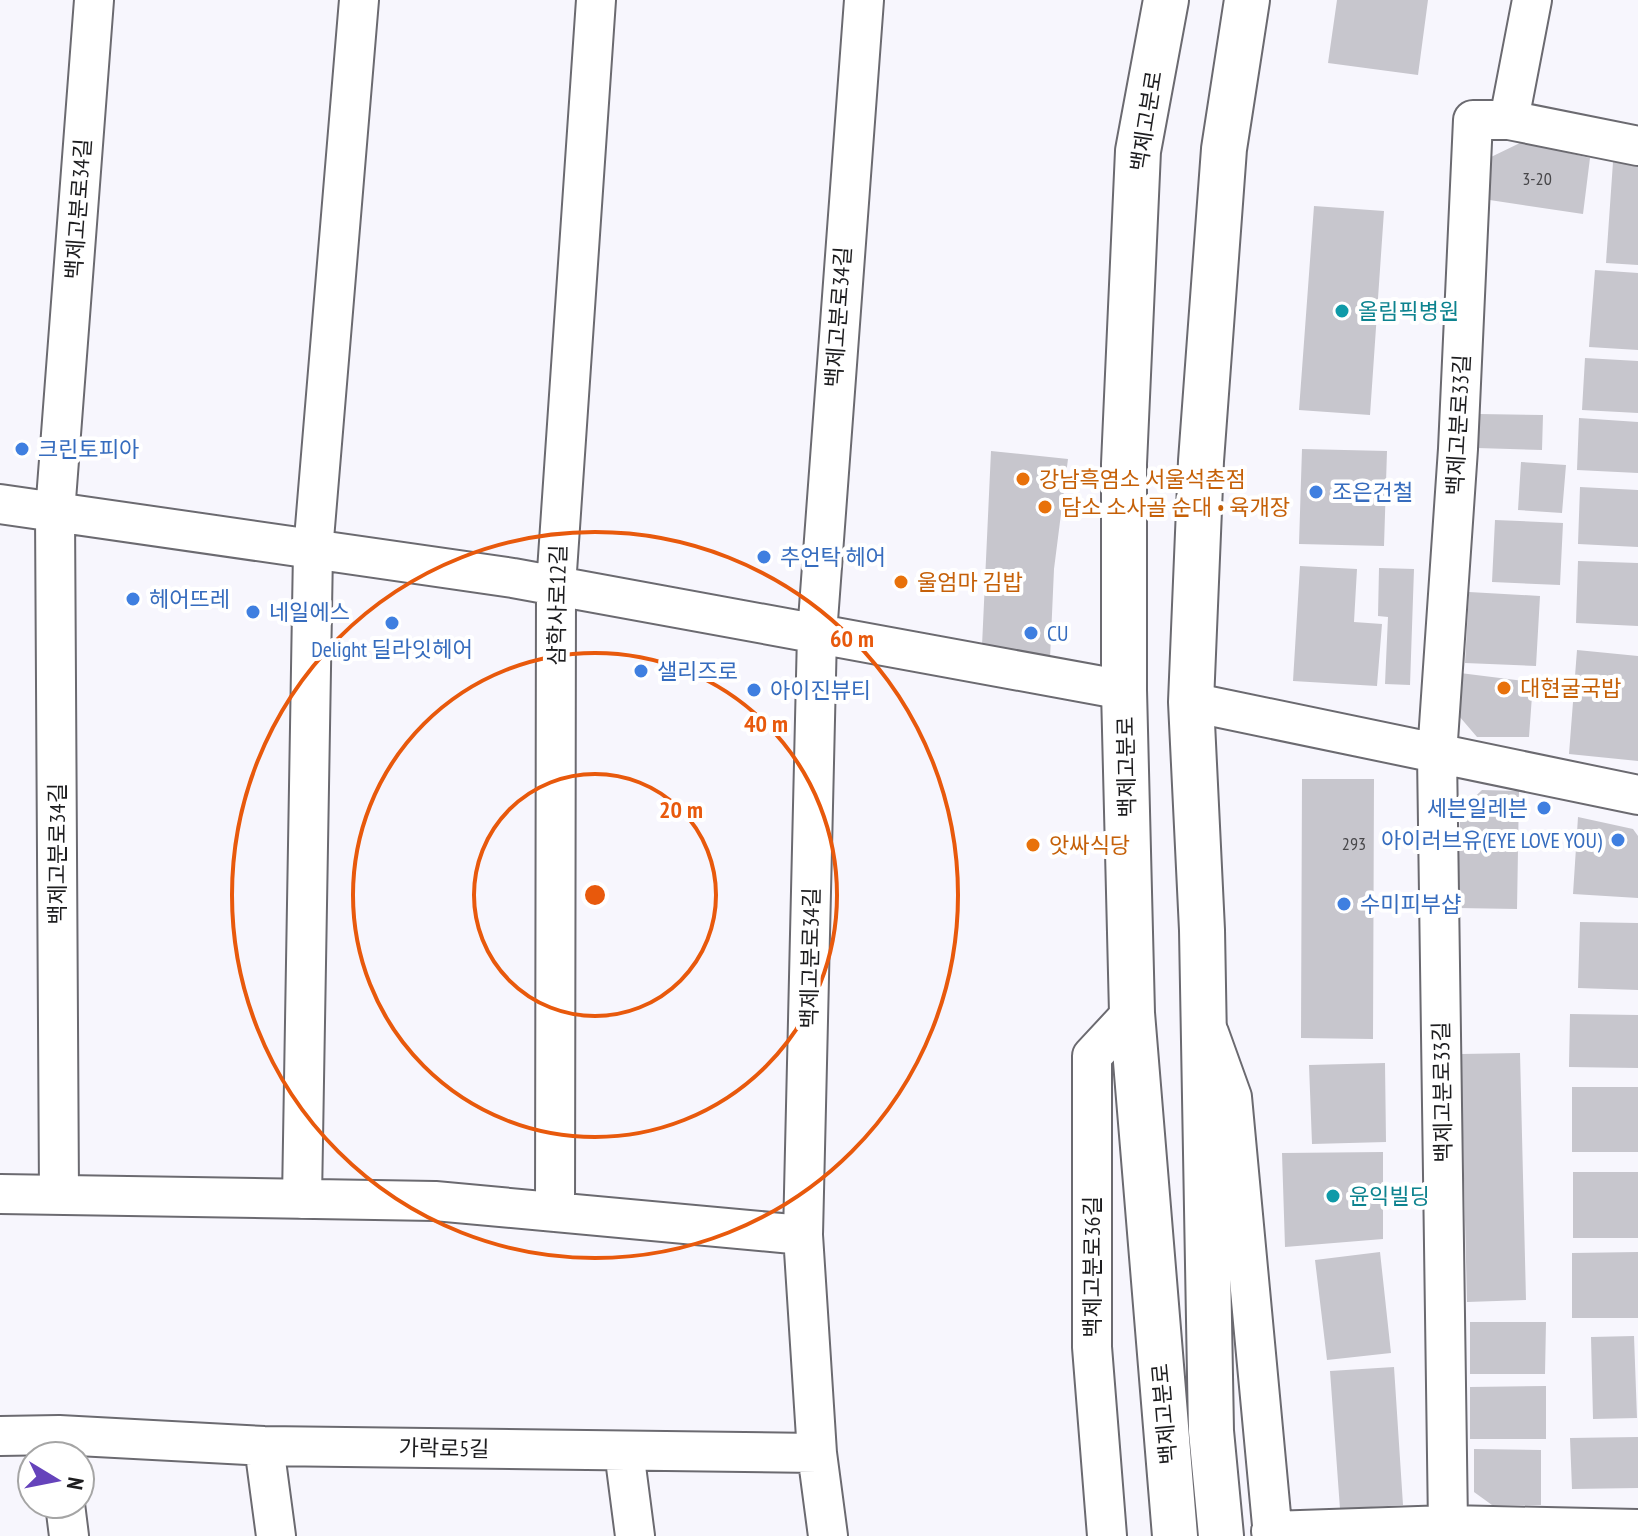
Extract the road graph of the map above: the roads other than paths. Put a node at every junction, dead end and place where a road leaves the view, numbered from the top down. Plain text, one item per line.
1 (94, 0) edge
2 (359, 0) edge
3 (596, 0) edge
4 (864, 0) edge
5 (1166, 0) edge
6 (1247, 0) edge
7 (1532, 0) edge
8 (1509, 120) junction
9 (1638, 146) edge
10 (0, 504) edge
11 (55, 513) junction
12 (313, 551) junction
13 (556, 586) junction
14 (817, 634) junction
15 (1124, 690) junction
16 (1191, 702) junction
17 (1437, 755) junction
18 (1638, 795) edge
19 (1132, 1013) junction
20 (1204, 1018) junction
21 (0, 1194) edge
22 (59, 1195) junction
23 (302, 1199) junction
24 (555, 1212) junction
25 (803, 1235) junction
26 (0, 1436) edge
27 (24, 1440) edge
28 (96, 1446) edge
29 (264, 1446) junction
30 (624, 1451) junction
31 (817, 1453) junction
32 (1448, 1525) junction
33 (1638, 1529) edge
34 (1272, 1533) edge
35 (276, 1536) edge
36 (635, 1536) edge
37 (828, 1536) edge
38 (1107, 1536) edge
39 (1175, 1536) edge
40 (1221, 1536) edge

1 - 11 street, 백제고분로34길
2 - 12 street
3 - 13 street, 삼학사로12길
4 - 14 street, 백제고분로34길
5 - 15 main road, 백제고분로
6 - 16 main road, 백제고분로
7 - 8 street
8 - 9 street, 백제고분로33길
8 - 17 street, 백제고분로33길
10 - 11 street
11 - 12 street
11 - 22 street, 백제고분로34길
12 - 13 street
12 - 23 street
13 - 14 street
13 - 24 street, 삼학사로12길
14 - 15 street
14 - 25 street, 백제고분로34길
15 - 19 main road, 백제고분로
16 - 17 street
16 - 20 main road, 백제고분로
17 - 18 street
17 - 32 street, 백제고분로33길
19 - 38 street, 백제고분로36길
19 - 39 main road, 백제고분로
20 - 34 street
20 - 40 main road, 백제고분로
21 - 22 street
22 - 23 street
23 - 24 street
24 - 25 street
25 - 31 street, 백제고분로34길
26 - 27 street, 가락로5길
28 - 29 street, 가락로5길
29 - 30 street, 가락로5길
29 - 35 street
30 - 31 street, 가락로5길
30 - 36 street
31 - 37 street
32 - 33 street
32 - 34 street

